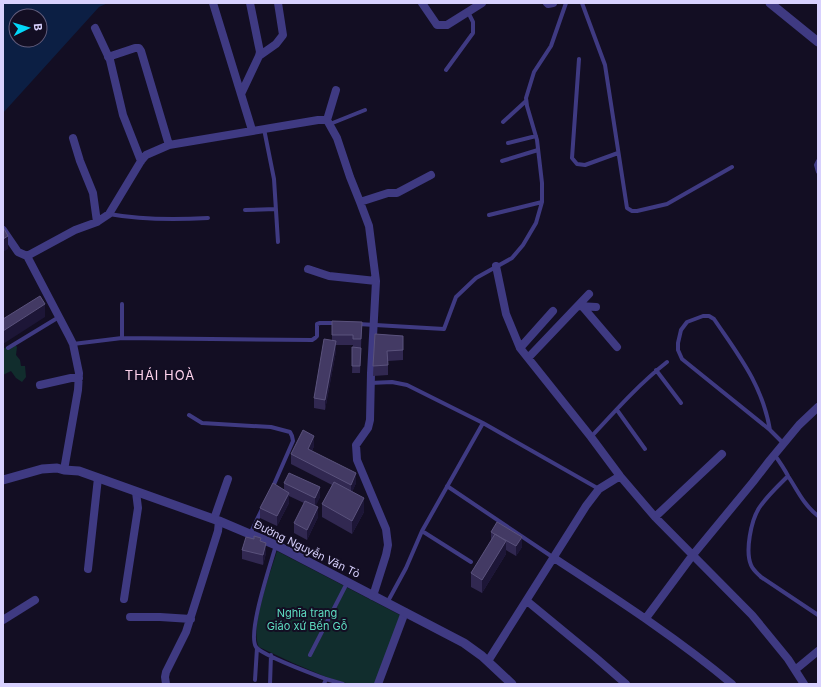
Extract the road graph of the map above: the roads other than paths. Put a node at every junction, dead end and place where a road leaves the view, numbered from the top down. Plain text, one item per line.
1 (214, 3) edge
2 (250, 3) edge
3 (278, 3) edge
4 (422, 3) edge
5 (482, 3) edge
6 (547, 3) edge
7 (553, 3) edge
8 (566, 3) edge
9 (582, 3) edge
10 (770, 3) edge
11 (468, 12) junction
12 (95, 28) dead end
13 (818, 42) edge
14 (259, 56) junction
15 (108, 57) junction
16 (579, 59) dead end
17 (446, 70) dead end
18 (336, 90) dead end
19 (241, 94) junction
20 (526, 101) junction
21 (365, 110) dead end
22 (328, 122) junction
23 (503, 122) dead end
24 (264, 128) junction
25 (252, 130) junction
26 (536, 136) junction
27 (73, 138) dead end
28 (508, 144) dead end
29 (168, 145) junction
30 (538, 150) junction
31 (618, 153) junction
32 (141, 161) junction
33 (502, 161) dead end
34 (818, 161) edge
35 (732, 166) dead end
36 (818, 172) edge
37 (431, 175) dead end
38 (360, 202) junction
39 (542, 202) junction
40 (276, 209) junction
41 (245, 210) dead end
42 (109, 214) junction
43 (489, 214) dead end
44 (208, 218) dead end
45 (97, 222) junction
46 (3, 230) edge
47 (278, 242) dead end
48 (27, 256) junction
49 (496, 266) junction
50 (308, 269) dead end
51 (376, 281) junction
52 (589, 294) dead end
53 (122, 304) dead end
54 (580, 306) junction
55 (596, 306) dead end
56 (552, 311) dead end
57 (59, 316) junction
58 (343, 324) edge
59 (350, 324) edge
60 (373, 325) junction
61 (122, 338) junction
62 (73, 344) junction
63 (617, 347) dead end
64 (8, 348) dead end
65 (520, 348) junction
66 (528, 358) junction
67 (667, 362) dead end
68 (656, 370) junction
69 (79, 378) junction
70 (370, 383) junction
71 (40, 385) dead end
72 (681, 403) dead end
73 (818, 407) edge
74 (617, 410) junction
75 (189, 415) dead end
76 (483, 423) junction
77 (770, 430) junction
78 (592, 437) junction
79 (783, 443) junction
80 (645, 449) dead end
81 (722, 454) dead end
82 (774, 454) junction
83 (64, 470) junction
84 (620, 476) junction
85 (788, 476) junction
86 (98, 478) junction
87 (228, 479) dead end
88 (3, 480) edge
89 (447, 486) junction
90 (599, 489) junction
91 (270, 491) edge
92 (136, 492) junction
93 (264, 505) edge
94 (818, 516) edge
95 (655, 517) junction
96 (216, 520) junction
97 (422, 531) junction
98 (250, 534) junction
99 (276, 545) junction
100 (692, 556) junction
101 (554, 558) junction
102 (471, 562) dead end
103 (88, 569) dead end
104 (347, 583) junction
105 (373, 596) junction
106 (124, 599) dead end
107 (34, 600) dead end
108 (527, 601) junction
109 (387, 603) junction
110 (405, 612) junction
111 (818, 615) edge
112 (130, 617) dead end
113 (646, 618) junction
114 (190, 619) junction
115 (3, 620) edge
116 (257, 648) junction
117 (818, 651) edge
118 (310, 654) dead end
119 (271, 655) junction
120 (488, 661) junction
121 (795, 670) junction
122 (326, 679) junction
123 (255, 680) dead end
124 (166, 684) edge
125 (270, 684) edge
126 (324, 684) edge
127 (343, 684) edge
128 (378, 684) edge
129 (512, 684) edge
130 (626, 684) edge
131 (732, 684) edge
132 (804, 684) edge

1 - 19 street
2 - 14 street
3 - 14 street
4 - 11 street
5 - 11 street
6 - 7 street
8 - 20 lane
9 - 31 lane
10 - 13 street
11 - 17 lane
12 - 15 street
14 - 19 street
15 - 29 street
15 - 32 street
16 - 31 lane
18 - 22 street
19 - 25 street
20 - 23 lane
20 - 26 lane
21 - 22 lane
22 - 24 street
22 - 38 street
24 - 25 street
24 - 40 lane
25 - 29 street
26 - 28 lane
26 - 30 lane
27 - 45 street
29 - 32 street
30 - 33 lane
30 - 39 lane
31 - 35 lane
32 - 42 street
34 - 36 lane
37 - 38 street
38 - 51 street
39 - 43 lane
39 - 49 lane
40 - 41 lane
40 - 47 lane
42 - 44 lane
42 - 45 street
45 - 48 street
46 - 48 street
48 - 57 street
49 - 60 lane
49 - 65 street
50 - 51 street
51 - 60 street
52 - 54 street
53 - 61 lane
54 - 55 street
54 - 63 street
54 - 66 street
56 - 65 street
57 - 62 street
57 - 64 lane
58 - 61 lane
59 - 60 lane
60 - 70 street
61 - 62 lane
62 - 69 street
65 - 66 street
66 - 78 street
67 - 68 lane
68 - 72 lane
68 - 74 lane
69 - 71 street
69 - 83 street
70 - 76 lane
70 - 105 street
73 - 79 street
74 - 78 lane
74 - 80 lane
75 - 91 lane
76 - 89 lane
76 - 90 lane
77 - 77 lane
77 - 79 lane
78 - 84 street
79 - 82 street
81 - 95 street
82 - 85 lane
82 - 100 street
83 - 86 street, Đường Nguyễn Văn Tỏ
83 - 88 street, Đường Nguyễn Văn Tỏ
84 - 90 street
84 - 95 street
85 - 94 lane
85 - 111 lane
86 - 92 street, Đường Nguyễn Văn Tỏ
86 - 103 street
87 - 96 street
89 - 97 lane
89 - 101 lane
90 - 101 street
92 - 96 street, Đường Nguyễn Văn Tỏ
92 - 106 street
93 - 98 lane
95 - 100 street
96 - 98 street, Đường Nguyễn Văn Tỏ
96 - 114 street
97 - 102 lane
97 - 109 lane
98 - 99 street, Đường Nguyễn Văn Tỏ
99 - 104 street, Đường Nguyễn Văn Tỏ
99 - 116 lane
100 - 113 street
100 - 121 street
101 - 108 street
101 - 113 street
104 - 105 street, Đường Nguyễn Văn Tỏ
104 - 118 lane
105 - 109 street, Đường Nguyễn Văn Tỏ
107 - 115 street
108 - 120 street
108 - 130 street
109 - 110 street, Đường Nguyễn Văn Tỏ
110 - 120 street, Đường Nguyễn Văn Tỏ
110 - 128 street
112 - 114 street
113 - 131 street
114 - 124 street
116 - 119 lane
116 - 123 lane
117 - 121 street
119 - 122 lane
119 - 125 lane
120 - 129 street, Đường Nguyễn Văn Tỏ
121 - 132 street
122 - 126 lane
122 - 127 lane

